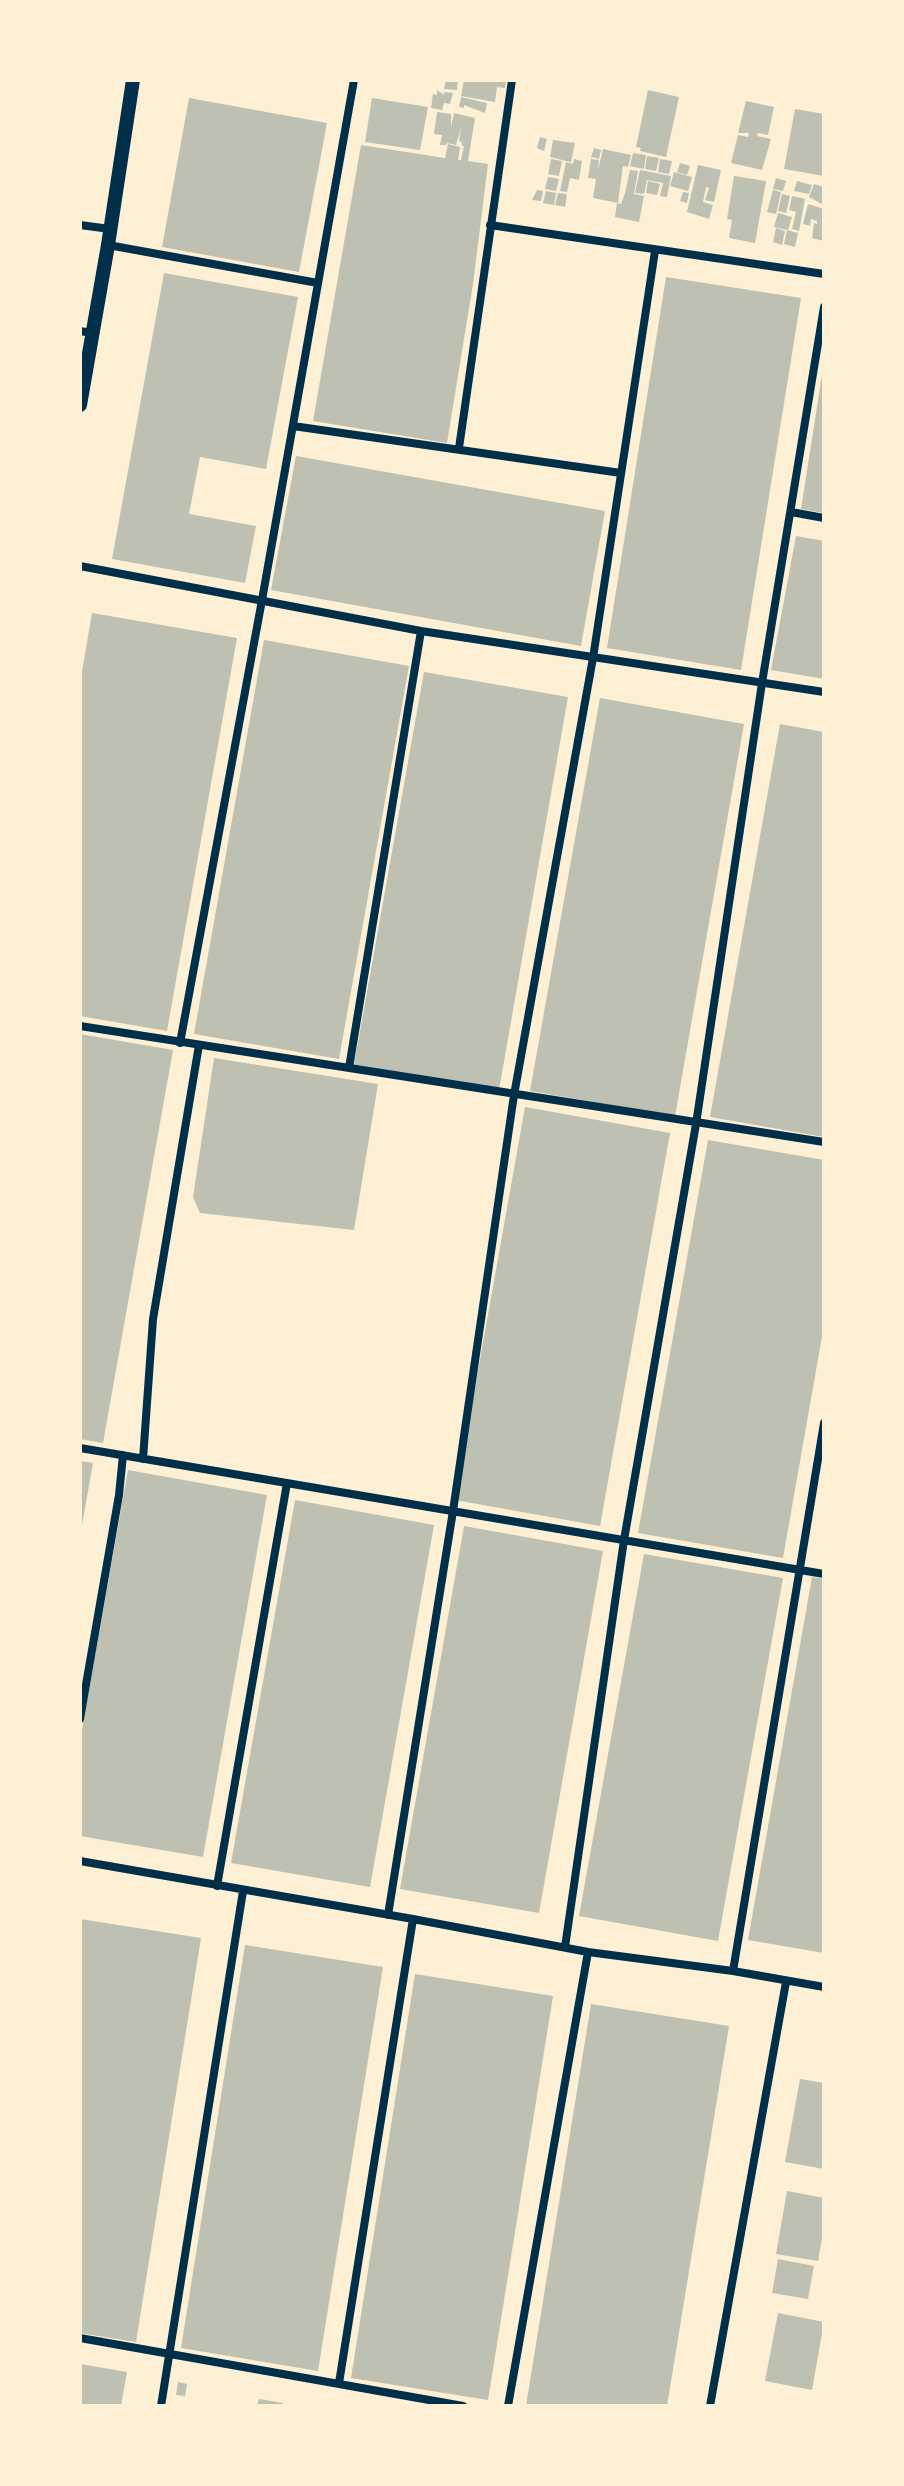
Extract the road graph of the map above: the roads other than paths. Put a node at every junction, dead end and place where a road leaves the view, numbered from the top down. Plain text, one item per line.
1 (133, 80) edge
2 (354, 80) edge
3 (512, 80) edge
4 (80, 225) edge
5 (490, 225) junction
6 (110, 229) junction
7 (108, 245) junction
8 (655, 251) junction
9 (824, 274) edge
10 (318, 283) junction
11 (824, 307) edge
12 (86, 332) edge
13 (80, 405) edge
14 (293, 426) junction
15 (459, 448) junction
16 (621, 473) junction
17 (791, 512) junction
18 (824, 518) edge
19 (80, 566) edge
20 (262, 600) junction
21 (421, 631) junction
22 (593, 658) junction
23 (762, 683) junction
24 (824, 692) edge
25 (80, 1026) edge
26 (180, 1043) junction
27 (199, 1045) junction
28 (349, 1068) junction
29 (514, 1095) junction
30 (696, 1124) junction
31 (824, 1142) edge
32 (824, 1423) edge
33 (80, 1448) edge
34 (123, 1455) junction
35 (143, 1459) junction
36 (287, 1483) junction
37 (453, 1511) junction
38 (624, 1540) junction
39 (798, 1570) junction
40 (824, 1574) edge
41 (80, 1719) edge
42 (80, 1861) edge
43 (217, 1886) junction
44 (243, 1891) junction
45 (388, 1915) junction
46 (413, 1919) junction
47 (565, 1947) junction
48 (588, 1952) junction
49 (733, 1971) junction
50 (786, 1982) junction
51 (824, 1987) edge
52 (80, 2338) edge
53 (170, 2354) junction
54 (339, 2383) junction
55 (161, 2406) edge
56 (463, 2406) edge
57 (508, 2406) edge
58 (710, 2406) edge

1 - 6 street
2 - 10 street
3 - 5 street
4 - 6 street
5 - 8 street
5 - 15 street
6 - 7 street
7 - 10 street
7 - 12 street
8 - 9 street
8 - 16 street
10 - 14 street
11 - 17 street
12 - 13 street
14 - 15 street
14 - 20 street
15 - 16 street
16 - 22 street
17 - 18 street
17 - 23 street
19 - 20 street
20 - 21 street
20 - 26 street
21 - 22 street
21 - 28 street
22 - 23 street
22 - 29 street
23 - 24 street
23 - 30 street
25 - 26 street
26 - 27 street
27 - 28 street
27 - 35 street
28 - 29 street
29 - 30 street
29 - 37 street
30 - 31 street
30 - 38 street
32 - 39 street
33 - 34 street
34 - 35 street
34 - 41 street
35 - 36 street
36 - 37 street
36 - 43 street
37 - 38 street
37 - 45 street
38 - 39 street
38 - 47 street
39 - 40 street
39 - 49 street
42 - 43 street
43 - 44 street
44 - 45 street
44 - 53 street
45 - 46 street
46 - 47 street
46 - 54 street
47 - 48 street
48 - 49 street
48 - 57 street
49 - 50 street
50 - 51 street
50 - 58 street
52 - 53 street
53 - 54 street
53 - 55 street
54 - 56 street

